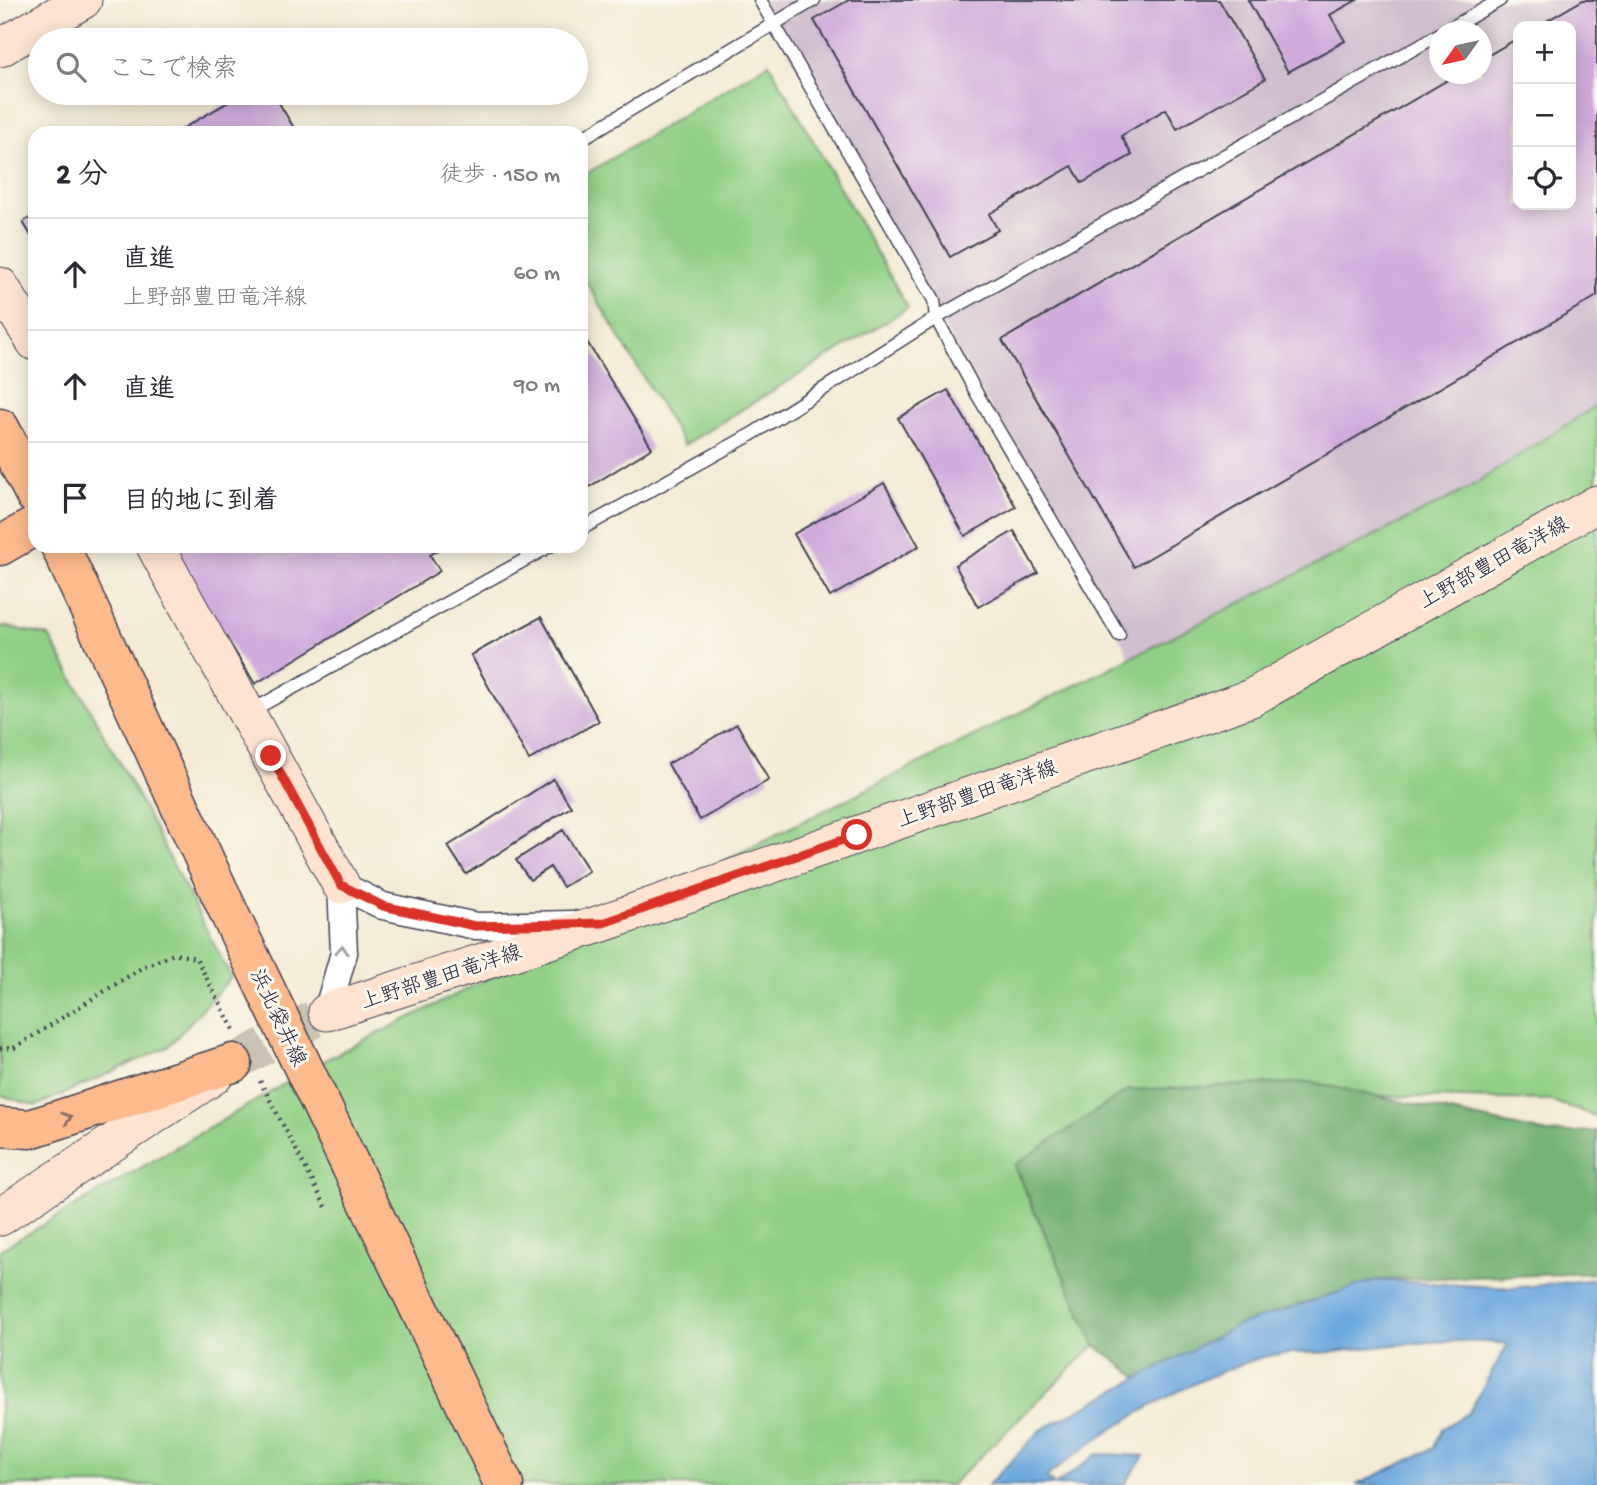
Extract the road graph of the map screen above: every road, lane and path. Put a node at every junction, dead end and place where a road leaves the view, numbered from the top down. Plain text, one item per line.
1 (83, 0) edge
2 (760, 0) edge
3 (814, 0) edge
4 (1500, 0) edge
5 (1463, 21) edge
6 (773, 23) junction
7 (35, 28) edge
8 (28, 32) edge
9 (1429, 40) edge
10 (0, 48) edge
11 (588, 135) edge
12 (0, 286) edge
13 (936, 318) junction
14 (28, 331) edge
15 (0, 428) edge
16 (28, 482) edge
17 (1597, 504) edge
18 (588, 525) edge
19 (28, 530) edge
20 (0, 546) edge
21 (63, 553) edge
22 (159, 553) edge
23 (537, 553) edge
24 (1119, 635) dead end
25 (247, 713) junction
26 (341, 885) junction
27 (603, 923) junction
28 (327, 1012) joint
29 (233, 1063) joint
30 (0, 1127) edge
31 (0, 1217) edge
32 (504, 1485) edge

1 - 7 main road
2 - 6 lane
3 - 6 lane
4 - 5 lane
6 - 11 lane
6 - 13 lane
8 - 10 main road
9 - 13 lane
12 - 14 main road
13 - 18 lane
13 - 24 lane
15 - 16 main road
17 - 27 main road, 上野部豊田竜洋線
19 - 20 main road
21 - 32 main road, 浜北袋井線
22 - 25 main road
23 - 25 lane
25 - 26 main road
26 - 27 street
28 -> 26 street
27 - 28 main road, 上野部豊田竜洋線
30 -> 29 main road
29 - 31 main road

